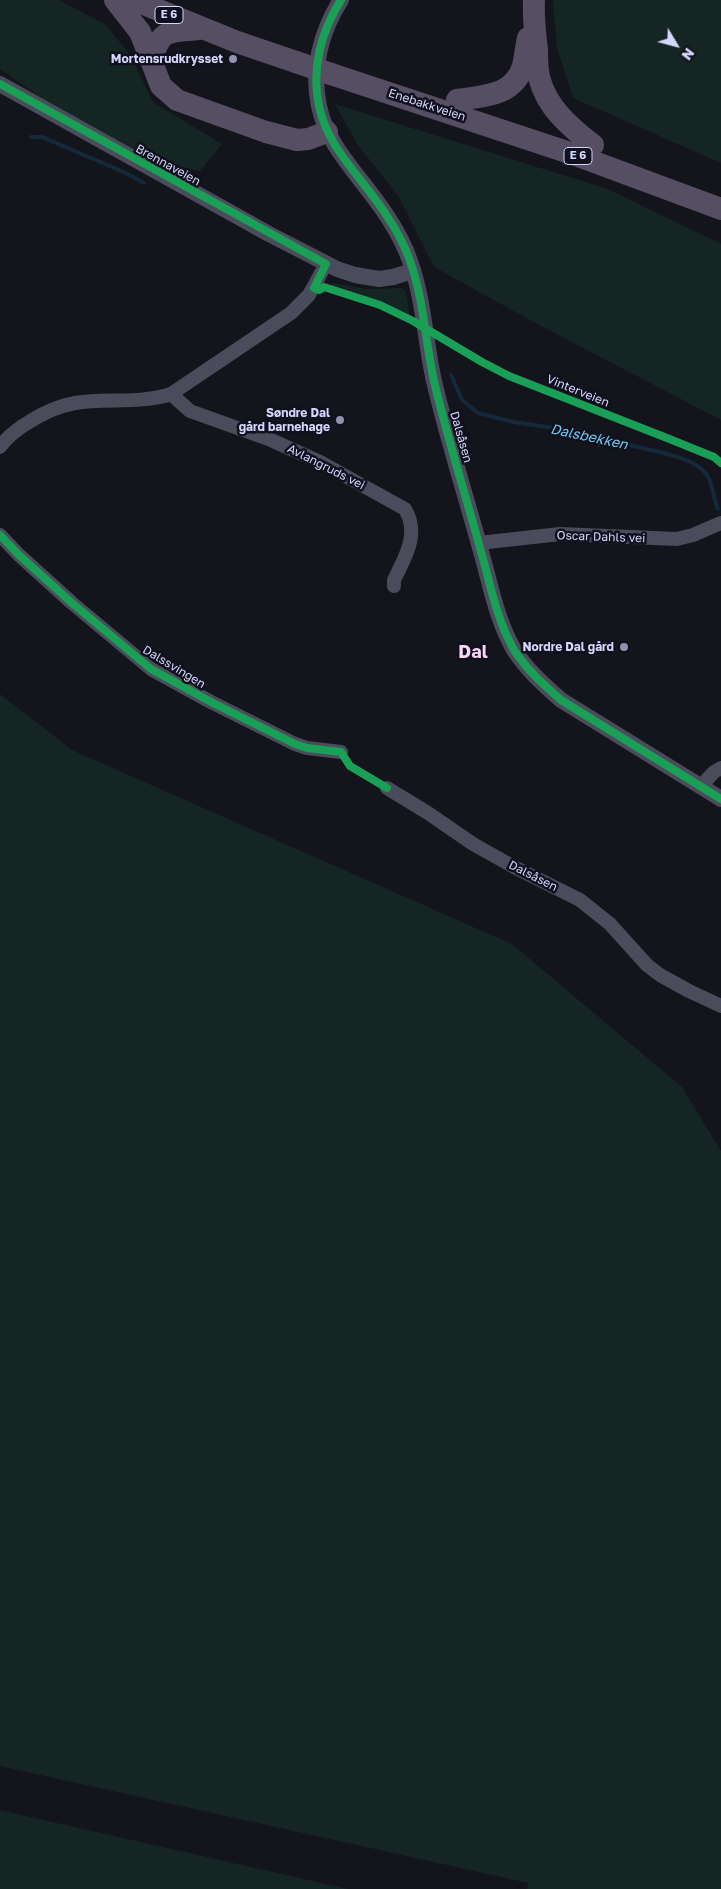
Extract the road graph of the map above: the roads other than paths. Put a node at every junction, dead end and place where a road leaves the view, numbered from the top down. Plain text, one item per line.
1 (171, 0) edge
2 (341, 0) edge
3 (534, 0) edge
4 (125, 4) edge
5 (532, 23) junction
6 (204, 29) junction
7 (297, 54) junction
8 (152, 59) junction
9 (332, 66) junction
10 (0, 84) edge
11 (457, 100) junction
12 (325, 126) junction
13 (593, 145) junction
14 (721, 193) edge
15 (721, 209) edge
16 (326, 264) junction
17 (414, 271) junction
18 (171, 394) junction
19 (0, 447) edge
20 (721, 523) edge
21 (0, 535) edge
22 (479, 543) junction
23 (394, 586) dead end
24 (341, 752) dead end
25 (721, 768) edge
26 (700, 786) junction
27 (387, 788) dead end
28 (721, 799) edge
29 (721, 1006) edge

1 - 7 highway, Enebakkveien / E 6
2 - 12 street, Dalsåsen
3 - 5 highway, E 6
4 - 6 highway, Enebakkveien / E 6
4 - 8 highway, E 6
5 - 11 highway, E 6
5 - 13 highway, E 6
6 - 7 highway, Enebakkveien / E 6
6 - 8 highway, E 6
7 - 9 highway, Enebakkveien / E 6, bridge
8 - 12 highway, E 6
9 - 11 highway, Enebakkveien / E 6
9 - 15 highway, Enebakkveien / E 6
10 - 16 street, Brennaveien
11 - 13 highway, Enebakkveien / E 6
12 - 17 street, Dalsåsen
13 - 14 highway, Enebakkveien / E 6
16 - 17 street, Brennaveien
16 - 18 street
17 - 22 street, Dalsåsen
18 - 19 street
18 - 23 street, Avlangruds vei
20 - 22 street, Oscar Dahls vei
21 - 24 street, Dalssvingen
22 - 26 street, Dalsåsen
25 - 26 street
26 - 28 street, Dalsåsen
27 - 29 street, Dalsåsen

